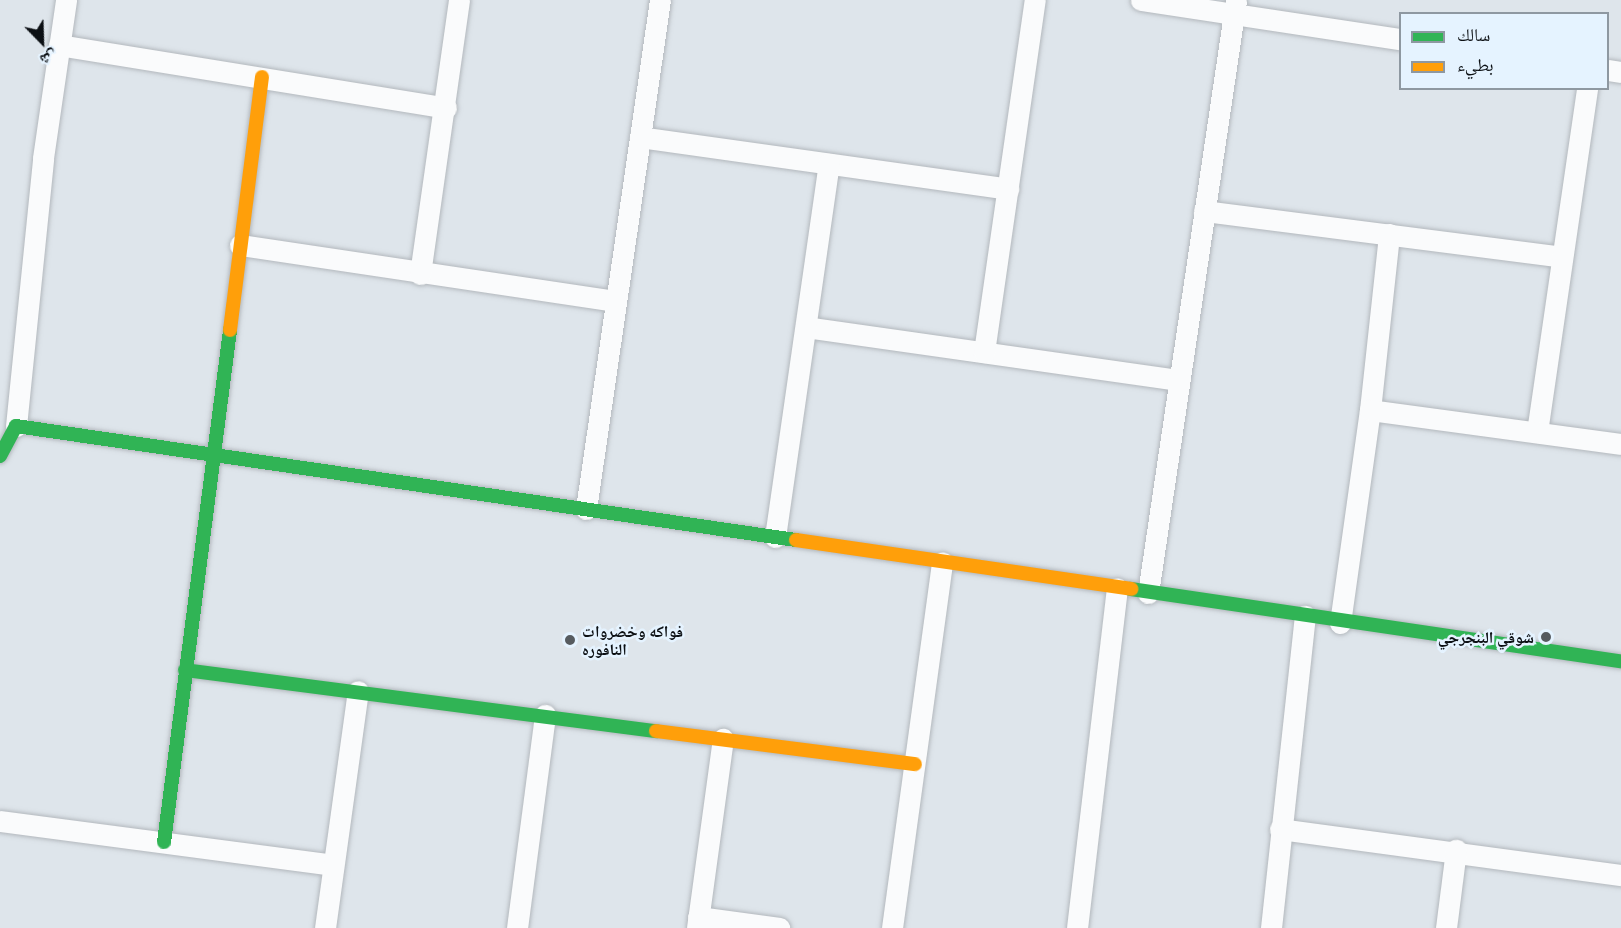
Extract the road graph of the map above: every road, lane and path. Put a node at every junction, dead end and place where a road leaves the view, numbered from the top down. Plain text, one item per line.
1 (66, 0) edge
2 (459, 0) edge
3 (660, 0) edge
4 (1035, 0) edge
5 (1141, 0) edge
6 (1235, 7) edge
7 (1399, 39) edge
8 (59, 45) junction
9 (262, 77) junction
10 (1587, 90) edge
11 (446, 108) junction
12 (640, 137) junction
13 (829, 164) junction
14 (1008, 189) junction
15 (1204, 211) junction
16 (1389, 234) junction
17 (240, 245) junction
18 (1562, 257) junction
19 (420, 274) junction
20 (616, 301) junction
21 (806, 327) junction
22 (984, 352) junction
23 (1179, 380) junction
24 (1370, 410) junction
25 (15, 426) junction
26 (1537, 432) junction
27 (1621, 444) edge
28 (213, 454) junction
29 (0, 456) edge
30 (586, 509) junction
31 (775, 537) junction
32 (942, 562) junction
33 (1117, 588) junction
34 (1148, 593) junction
35 (1305, 616) junction
36 (1340, 622) junction
37 (1621, 661) edge
38 (185, 670) junction
39 (358, 691) junction
40 (545, 715) junction
41 (723, 739) junction
42 (915, 764) junction
43 (0, 821) edge
44 (1280, 829) junction
45 (164, 842) junction
46 (1456, 850) junction
47 (333, 865) junction
48 (1621, 875) edge
49 (698, 923) edge
50 (325, 928) edge
51 (517, 928) edge
52 (779, 928) edge
53 (892, 928) edge
54 (1077, 928) edge
55 (1270, 928) edge
56 (1446, 928) edge

1 - 8 street
2 - 11 street
3 - 12 street
4 - 14 street
5 - 6 street
6 - 7 street
6 - 15 street
8 - 9 street
8 - 25 street
9 - 11 street
9 - 17 street
10 - 18 street
11 - 19 street
12 - 13 street
12 - 20 street
13 - 14 street
13 - 21 street
14 - 22 street
15 - 16 street
15 - 23 street
16 - 18 street
16 - 24 street
17 - 19 street
17 - 28 street
18 - 26 street
19 - 20 street
20 - 30 street
21 - 22 street
21 - 31 street
22 - 23 street
23 - 34 street
24 - 26 street
24 - 36 street
25 - 28 street
25 - 29 street
26 - 27 street
28 - 30 street
28 - 38 street
30 - 31 street
31 - 32 street
32 - 33 street
32 - 42 street
33 - 34 street
33 - 54 street
34 - 35 street
35 - 36 street
35 - 44 street
36 - 37 street
38 - 39 street
38 - 45 street
39 - 40 street
39 - 47 street
40 - 41 street
40 - 51 street
41 - 42 street
41 - 49 street
42 - 53 street
43 - 45 street
44 - 46 street
44 - 55 street
45 - 47 street
46 - 48 street
46 - 56 street
47 - 50 street
49 - 52 street

